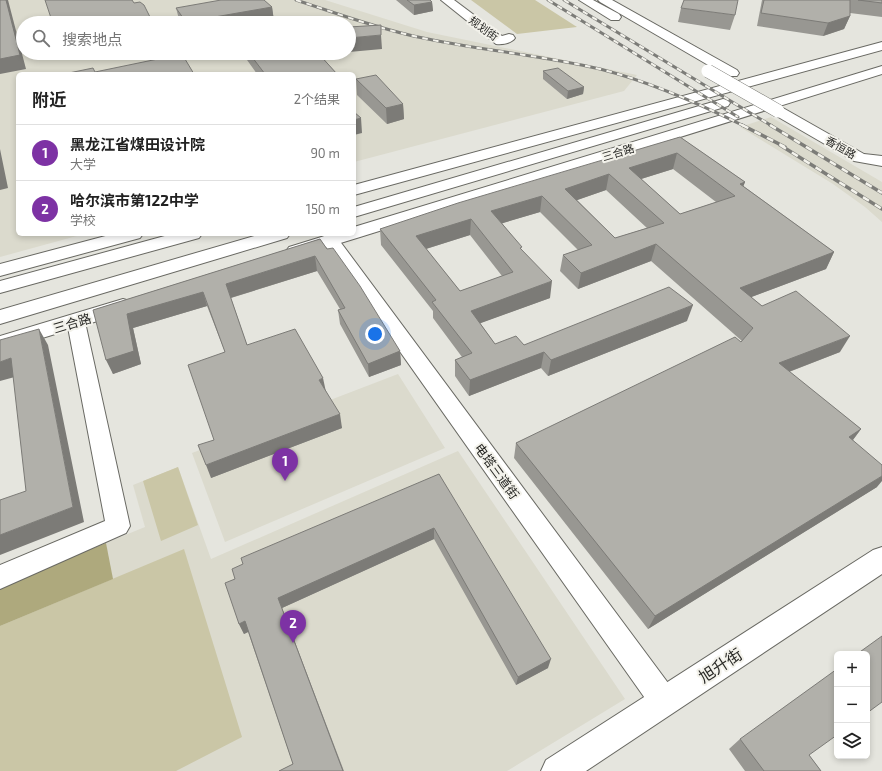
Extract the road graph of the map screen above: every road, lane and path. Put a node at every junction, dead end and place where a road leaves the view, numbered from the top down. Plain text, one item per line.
1 (447, 0) edge
2 (457, 0) edge
3 (585, 0) edge
4 (596, 0) edge
5 (604, 0) edge
6 (882, 36) edge
7 (882, 46) edge
8 (876, 59) edge
9 (712, 70) junction
10 (882, 70) edge
11 (732, 72) junction
12 (582, 113) dead end
13 (874, 160) edge
14 (356, 189) edge
15 (356, 211) edge
16 (356, 232) edge
17 (127, 236) edge
18 (186, 236) edge
19 (273, 236) edge
20 (340, 237) edge
21 (278, 257) edge
22 (80, 265) junction
23 (0, 270) edge
24 (0, 280) edge
25 (0, 288) edge
26 (143, 300) edge
27 (0, 317) edge
28 (76, 322) junction
29 (0, 344) edge
30 (882, 559) edge
31 (0, 577) edge
32 (664, 702) junction
33 (557, 771) edge

1 - 2 main road, 规划街
3 - 9 main road, 香恒路
4 - 9 main road, 香恒路
5 - 11 main road
6 - 11 main road
7 - 14 main road
8 - 15 main road, 三合路
9 - 13 main road, 香恒路, bridge
10 - 16 main road, 三合路
11 - 12 main road
17 - 23 main road
18 - 22 main road
19 - 27 main road, 三合路
20 - 21 main road
20 - 32 street, 电塔三道街
22 - 24 main road
22 - 25 main road
26 - 28 main road, 三合路
28 - 29 main road, 三合路
28 - 31 street
30 - 32 main road, 旭升街
32 - 33 main road, 旭升街

